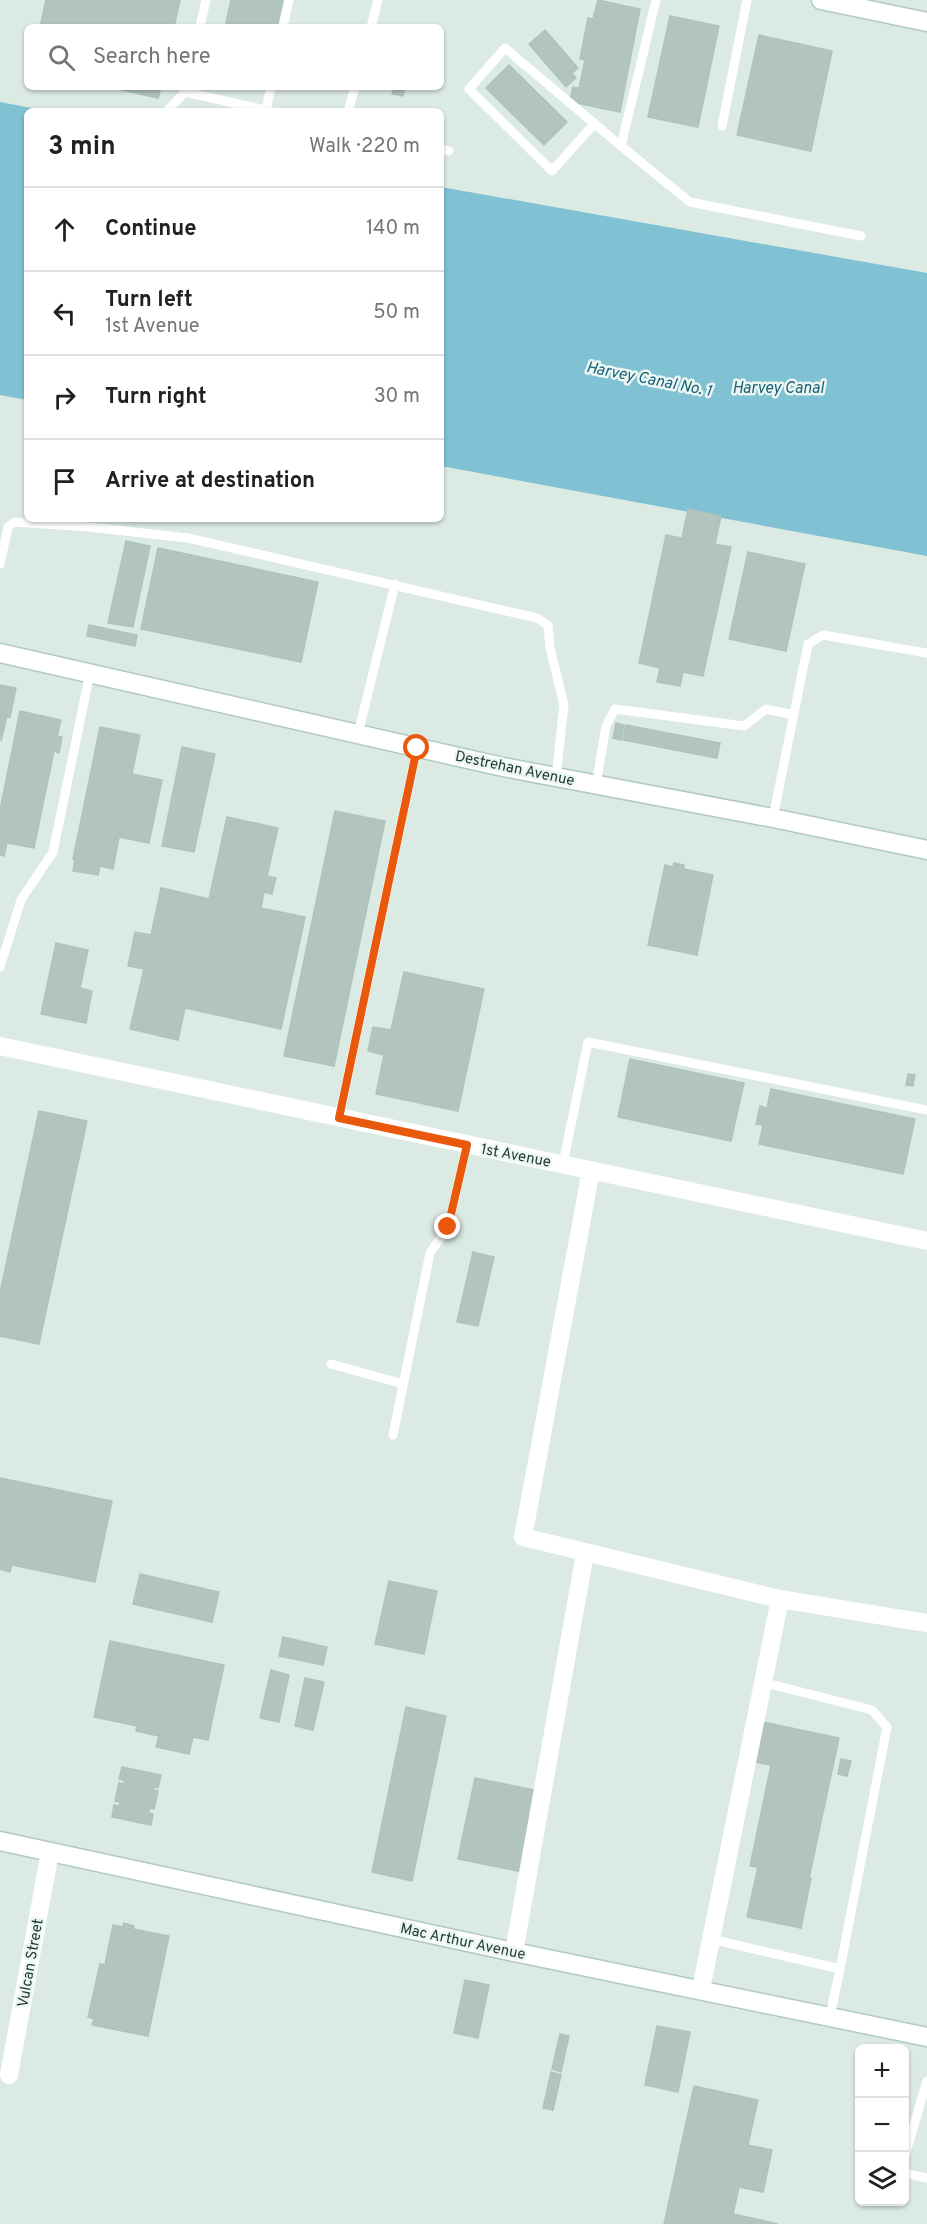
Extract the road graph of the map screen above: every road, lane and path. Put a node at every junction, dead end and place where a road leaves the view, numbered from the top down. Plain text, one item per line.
1 (206, 0) edge
2 (289, 0) edge
3 (378, 0) edge
4 (656, 0) edge
5 (747, 0) edge
6 (821, 0) edge
7 (863, 4) edge
8 (927, 22) edge
9 (201, 24) edge
10 (284, 24) edge
11 (372, 24) edge
12 (184, 90) edge
13 (189, 90) edge
14 (271, 90) edge
15 (354, 90) edge
16 (169, 108) edge
17 (260, 108) edge
18 (268, 108) edge
19 (349, 108) edge
20 (594, 124) junction
21 (722, 126) dead end
22 (621, 146) junction
23 (861, 236) dead end
24 (0, 564) edge
25 (395, 584) junction
26 (0, 653) edge
27 (927, 653) edge
28 (90, 673) junction
29 (794, 715) junction
30 (358, 734) junction
31 (417, 748) junction
32 (556, 777) junction
33 (596, 785) junction
34 (773, 818) junction
35 (927, 850) edge
36 (0, 967) edge
37 (0, 1046) edge
38 (927, 1110) edge
39 (339, 1118) junction
40 (467, 1145) junction
41 (563, 1164) junction
42 (591, 1170) junction
43 (927, 1241) edge
44 (331, 1364) dead end
45 (403, 1384) junction
46 (393, 1435) dead end
47 (585, 1553) junction
48 (780, 1599) junction
49 (927, 1623) edge
50 (762, 1682) junction
51 (0, 1841) edge
52 (50, 1852) junction
53 (711, 1939) junction
54 (514, 1952) junction
55 (840, 1969) junction
56 (701, 1989) junction
57 (830, 2016) junction
58 (927, 2037) edge
59 (9, 2075) dead end
60 (927, 2081) edge
61 (906, 2152) edge
62 (909, 2175) edge
63 (927, 2178) edge

1 - 9 lane
2 - 10 lane
3 - 11 lane
4 - 22 lane
5 - 21 lane
6 - 7 street
7 - 8 street
12 - 16 lane
13 - 17 lane
14 - 18 lane
15 - 19 lane
20 - 20 lane
20 - 22 lane
22 - 23 lane
24 - 25 lane
25 - 30 lane
25 - 32 lane
26 - 28 street, Destrehan Avenue
27 - 29 lane
28 - 30 street, Destrehan Avenue
28 - 36 lane
29 - 33 lane
29 - 34 lane
30 - 31 street, Destrehan Avenue
31 - 32 street, Destrehan Avenue
31 - 39 lane
32 - 33 street, Destrehan Avenue
33 - 34 street, Destrehan Avenue
34 - 35 street, Destrehan Avenue
37 - 39 street, 1st Avenue
38 - 41 lane
39 - 40 street, 1st Avenue
40 - 41 street, 1st Avenue
40 - 45 lane
41 - 42 street, 1st Avenue
42 - 43 street, 1st Avenue
42 - 47 street
44 - 45 lane
45 - 46 lane
47 - 48 street
47 - 54 street
48 - 49 street
48 - 50 street
50 - 53 street
50 - 55 lane
51 - 52 street, Mac Arthur Avenue
52 - 54 street, Mac Arthur Avenue
52 - 59 street, Vulcan Street
53 - 55 lane
53 - 56 street
54 - 56 street, Mac Arthur Avenue
55 - 57 lane
56 - 57 street, Mac Arthur Avenue
57 - 58 street, Mac Arthur Avenue
60 - 61 lane
62 - 63 lane

